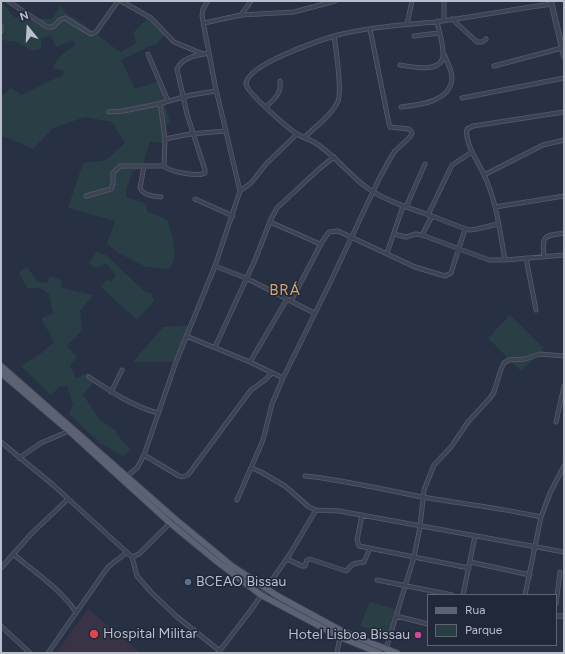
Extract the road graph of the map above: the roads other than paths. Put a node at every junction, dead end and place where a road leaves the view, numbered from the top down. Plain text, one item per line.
1 (8, 1) edge
2 (118, 1) edge
3 (121, 1) edge
4 (208, 1) edge
5 (251, 1) edge
6 (335, 1) edge
7 (412, 1) edge
8 (444, 1) edge
9 (551, 3) edge
10 (241, 15) junction
11 (452, 19) junction
12 (444, 20) junction
13 (437, 21) junction
14 (204, 23) junction
15 (407, 24) junction
16 (1, 26) edge
17 (370, 29) junction
18 (1, 31) edge
19 (439, 33) junction
20 (334, 36) junction
21 (414, 36) dead end
22 (486, 40) dead end
23 (562, 48) junction
24 (209, 52) junction
25 (148, 54) dead end
26 (203, 54) junction
27 (444, 54) junction
28 (564, 56) edge
29 (400, 65) dead end
30 (494, 66) dead end
31 (564, 78) edge
32 (280, 81) dead end
33 (216, 91) junction
34 (182, 97) junction
35 (462, 98) dead end
36 (168, 101) junction
37 (160, 103) junction
38 (266, 108) junction
39 (401, 108) dead end
40 (109, 112) dead end
41 (564, 112) edge
42 (226, 131) junction
43 (193, 134) junction
44 (297, 134) junction
45 (305, 137) junction
46 (165, 139) junction
47 (564, 140) edge
48 (472, 152) junction
49 (334, 157) junction
50 (425, 164) dead end
51 (144, 166) junction
52 (164, 166) junction
53 (484, 175) junction
54 (240, 191) junction
55 (372, 192) junction
56 (86, 196) dead end
57 (564, 196) edge
58 (161, 197) dead end
59 (195, 199) dead end
60 (405, 206) junction
61 (495, 207) junction
62 (233, 216) junction
63 (430, 216) junction
64 (270, 222) junction
65 (498, 224) junction
66 (465, 229) junction
67 (564, 233) edge
68 (394, 234) junction
69 (422, 235) junction
70 (351, 238) junction
71 (320, 244) junction
72 (459, 248) junction
73 (387, 253) junction
74 (564, 255) edge
75 (544, 257) junction
76 (526, 258) junction
77 (505, 260) junction
78 (215, 266) junction
79 (246, 278) junction
80 (289, 300) junction
81 (536, 310) dead end
82 (314, 313) junction
83 (186, 336) junction
84 (214, 347) junction
85 (564, 356) edge
86 (250, 362) junction
87 (1, 366) edge
88 (122, 370) dead end
89 (1, 373) edge
90 (272, 373) junction
91 (89, 377) dead end
92 (283, 378) junction
93 (564, 386) edge
94 (111, 392) junction
95 (158, 413) junction
96 (556, 422) dead end
97 (68, 431) junction
98 (1, 442) edge
99 (144, 455) junction
100 (19, 458) junction
101 (564, 466) edge
102 (252, 468) junction
103 (127, 476) junction
104 (305, 476) dead end
105 (424, 497) junction
106 (68, 499) junction
107 (237, 500) dead end
108 (316, 510) junction
109 (362, 515) junction
110 (541, 517) junction
111 (170, 523) junction
112 (420, 526) junction
113 (475, 536) junction
114 (534, 546) junction
115 (370, 548) junction
116 (564, 552) edge
117 (126, 553) junction
118 (13, 554) junction
119 (132, 557) junction
120 (414, 557) junction
121 (287, 559) junction
122 (470, 562) junction
123 (1, 568) edge
124 (469, 568) junction
125 (560, 572) dead end
126 (530, 575) junction
127 (377, 580) dead end
128 (405, 584) junction
129 (266, 589) junction
130 (448, 594) edge
131 (463, 594) edge
132 (525, 594) edge
133 (261, 595) junction
134 (557, 596) edge
135 (76, 612) junction
136 (396, 616) junction
137 (427, 624) edge
138 (1, 626) edge
139 (340, 637) junction
140 (386, 649) junction
141 (219, 652) edge
142 (30, 653) edge
143 (48, 653) edge
144 (337, 653) edge
145 (379, 653) edge
146 (397, 653) edge

1 - 2 street
3 - 26 street
4 - 14 street
5 - 10 street
6 - 10 street
7 - 15 street
8 - 12 street
9 - 11 street
9 - 23 street
10 - 14 street
11 - 12 street
11 - 22 street
12 - 13 street
13 - 15 street
13 - 19 street
14 - 24 street
15 - 17 street
16 - 18 street
17 - 20 street
17 - 55 street
19 - 21 street
19 - 27 street
20 - 38 street
20 - 45 street
23 - 28 street
23 - 30 street
24 - 26 street
24 - 33 street
25 - 36 street
26 - 34 street
27 - 29 street
27 - 39 street
31 - 35 street
32 - 38 street
33 - 34 street
33 - 42 street
34 - 36 street
34 - 43 street
36 - 37 street
37 - 40 street
37 - 46 street
38 - 44 street
41 - 48 street
42 - 43 street
42 - 54 street
43 - 46 street
43 - 52 street
44 - 45 street
44 - 54 street
45 - 49 street
46 - 52 street
47 - 53 street
48 - 53 street
48 - 63 street
49 - 55 street
49 - 64 street
50 - 60 street
51 - 52 street
51 - 56 street
51 - 58 street
53 - 61 street
54 - 62 street
55 - 60 street
55 - 70 street
57 - 61 street
59 - 62 street
60 - 63 street
60 - 68 street
61 - 65 street
62 - 78 street
63 - 66 street
63 - 69 street
64 - 71 street
64 - 79 street
65 - 66 street
65 - 77 street
66 - 72 street
67 - 75 street
68 - 69 street
68 - 73 street
69 - 72 street
70 - 71 street
70 - 73 street
70 - 82 street
71 - 80 street
72 - 73 street
72 - 77 street
74 - 75 street
75 - 76 street
76 - 77 street
76 - 81 street
78 - 79 street
78 - 83 street
79 - 80 street
79 - 84 street
80 - 82 street
80 - 86 street
82 - 92 street
83 - 84 street
83 - 95 street
84 - 86 street
85 - 105 street
86 - 90 street
87 - 103 main road
88 - 94 street
89 - 97 main road
90 - 92 street
90 - 99 street
91 - 94 street
92 - 102 street
93 - 96 street
94 - 95 street
95 - 99 street
97 - 100 street
97 - 111 main road
98 - 100 street
99 - 103 street
100 - 106 street
101 - 110 street
102 - 107 street
102 - 108 street
103 - 129 main road
104 - 105 street
105 - 110 street
105 - 112 street
106 - 117 street
106 - 118 street
108 - 109 street
108 - 121 street
109 - 112 street
109 - 115 street
110 - 114 street
111 - 119 street
111 - 133 main road
112 - 113 street
112 - 120 street
113 - 114 street
113 - 122 street
114 - 116 street
114 - 126 street
115 - 120 street
115 - 121 street
117 - 119 street
117 - 135 street
118 - 123 street
118 - 135 street
119 - 141 street
120 - 124 street
120 - 128 street
121 - 129 street
122 - 124 street
122 - 126 street
124 - 131 street
125 - 134 street
126 - 132 street
127 - 128 street
128 - 130 street
128 - 136 street
129 - 133 street
129 - 140 main road
133 - 139 main road
133 - 141 street
135 - 143 street
136 - 137 street
136 - 140 street
138 - 142 street
139 - 144 street
139 - 145 main road
140 - 146 main road

